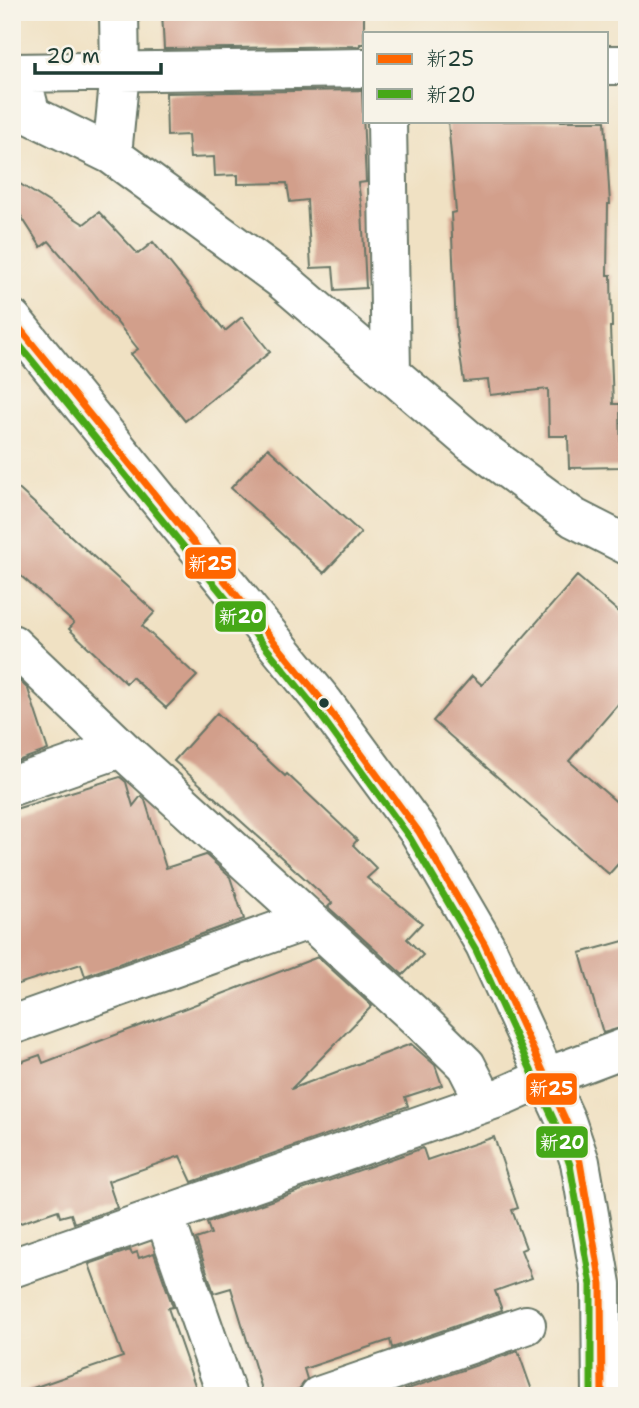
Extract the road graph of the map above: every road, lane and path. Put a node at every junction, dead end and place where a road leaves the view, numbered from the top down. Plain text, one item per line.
1 (119, 12) edge
2 (608, 65) edge
3 (627, 65) edge
4 (363, 68) edge
5 (120, 72) junction
6 (12, 75) edge
7 (387, 122) edge
8 (112, 155) junction
9 (12, 319) edge
10 (391, 374) junction
11 (627, 545) edge
12 (12, 644) edge
13 (121, 747) junction
14 (12, 786) edge
15 (308, 920) junction
16 (12, 1025) edge
17 (627, 1047) edge
18 (547, 1077) junction
19 (485, 1102) junction
20 (164, 1214) junction
21 (12, 1268) edge
22 (526, 1325) dead end
23 (227, 1396) edge
24 (319, 1396) edge
25 (602, 1396) edge

1 - 5 street
2 - 3 street
4 - 5 street
5 - 6 street
5 - 8 street
6 - 8 street
7 - 10 street
8 - 10 street
9 - 18 street
10 - 11 street
12 - 13 street
13 - 14 street
13 - 15 street
15 - 16 street
15 - 19 street
17 - 18 street
18 - 19 street
18 - 25 street
19 - 20 street
20 - 21 street
20 - 23 street
22 - 24 street

